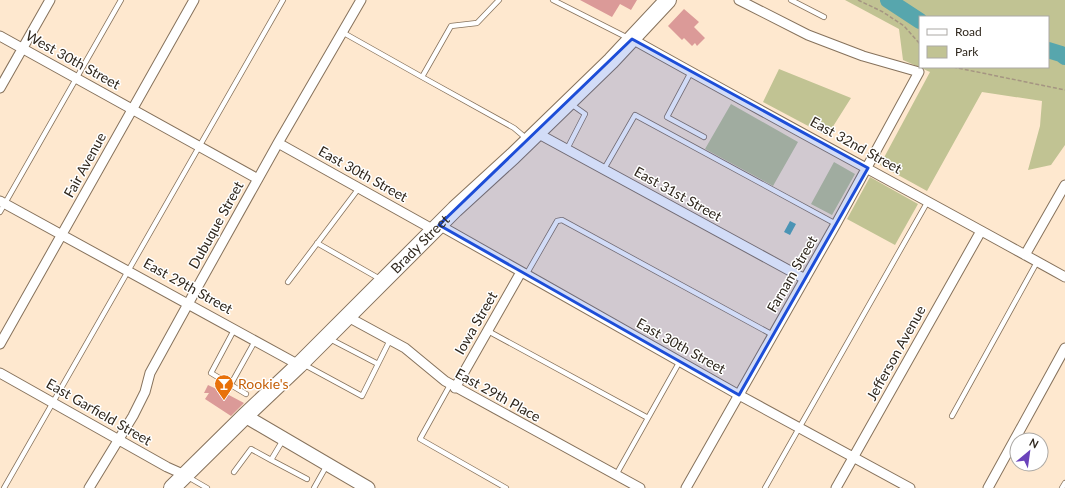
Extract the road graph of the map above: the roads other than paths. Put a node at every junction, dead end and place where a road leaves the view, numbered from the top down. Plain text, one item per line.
1 (50, 0) edge
2 (121, 0) edge
3 (194, 0) edge
4 (283, 0) edge
5 (361, 0) edge
6 (498, 0) edge
7 (553, 0) edge
8 (668, 0) edge
9 (740, 0) edge
10 (791, 0) edge
11 (824, 17) dead end
12 (342, 32) junction
13 (0, 36) edge
14 (632, 39) junction
15 (22, 48) junction
16 (691, 72) junction
17 (422, 77) junction
18 (76, 78) junction
19 (0, 88) edge
20 (569, 102) junction
21 (132, 109) junction
22 (533, 136) junction
23 (704, 138) dead end
24 (278, 143) junction
25 (199, 146) junction
26 (567, 149) junction
27 (868, 168) junction
28 (604, 169) junction
29 (258, 179) junction
30 (1065, 185) edge
31 (359, 188) junction
32 (928, 201) junction
33 (2, 205) edge
34 (836, 224) junction
35 (436, 227) junction
36 (981, 231) junction
37 (61, 235) junction
38 (317, 243) junction
39 (1025, 255) junction
40 (1037, 262) junction
41 (128, 272) junction
42 (524, 273) junction
43 (1065, 277) edge
44 (805, 279) junction
45 (384, 281) junction
46 (288, 282) dead end
47 (188, 304) junction
48 (348, 317) junction
49 (234, 330) junction
50 (488, 331) junction
51 (773, 335) junction
52 (327, 338) junction
53 (390, 340) junction
54 (255, 341) junction
55 (0, 344) edge
56 (1065, 348) edge
57 (680, 361) junction
58 (301, 364) junction
59 (378, 364) junction
60 (0, 372) edge
61 (231, 384) junction
62 (452, 386) junction
63 (246, 394) dead end
64 (739, 394) junction
65 (53, 403) junction
66 (245, 416) junction
67 (952, 416) dead end
68 (648, 418) junction
69 (799, 428) junction
70 (283, 438) junction
71 (118, 440) junction
72 (853, 457) junction
73 (271, 460) junction
74 (327, 464) junction
75 (234, 472) dead end
76 (185, 475) junction
77 (616, 475) junction
78 (307, 480) dead end
79 (1065, 483) edge
80 (4, 488) edge
81 (89, 488) edge
82 (172, 488) edge
83 (207, 488) edge
84 (314, 488) edge
85 (368, 488) edge
86 (506, 488) edge
87 (640, 488) edge
88 (686, 488) edge
89 (765, 488) edge
90 (836, 488) edge
91 (910, 488) edge
92 (988, 488) edge
93 (1062, 488) edge

1 - 15 street
2 - 18 lane
3 - 21 street, Fair Avenue
4 - 25 lane
5 - 12 street, Dubuque Street
6 - 17 lane
7 - 14 lane
8 - 14 highway, Brady Street
9 - 27 street, Farnam Street
10 - 11 lane
12 - 17 lane
12 - 24 street, Dubuque Street
13 - 15 street, West 30th Street
14 - 16 street, East 32nd Street
14 - 20 highway, Brady Street
15 - 18 street, West 30th Street
15 - 19 street
16 - 23 lane
16 - 27 street, East 32nd Street
17 - 22 lane
18 - 21 street, West 30th Street
18 - 33 lane
20 - 22 highway, Brady Street
20 - 26 lane
21 - 25 street
21 - 37 street, Fair Avenue
22 - 26 street, East 31st Street
22 - 35 highway, Brady Street
24 - 29 street, Dubuque Street
24 - 31 street, East 30th Street
25 - 29 street
25 - 41 lane
26 - 28 street, East 31st Street
27 - 32 street, East 32nd Street
27 - 34 street, Farnam Street
28 - 34 lane
28 - 44 street, East 31st Street
29 - 47 street, Dubuque Street
30 - 39 street
31 - 35 street, East 30th Street
31 - 38 lane
32 - 36 street, East 32nd Street
32 - 69 lane
33 - 37 street, East 29th Street
34 - 44 street, Farnam Street
35 - 42 street, East 30th Street
35 - 45 highway, Brady Street
36 - 39 street, East 32nd Street
36 - 72 street, Jefferson Avenue
37 - 41 street, East 29th Street
37 - 55 street, Fair Avenue
38 - 45 lane
38 - 46 lane
39 - 40 street, East 32nd Street
40 - 43 street, East 32nd Street
40 - 67 lane
41 - 47 street, East 29th Street
41 - 65 lane
42 - 50 street, Iowa Street
42 - 51 lane
42 - 57 street, East 30th Street
44 - 51 street, Farnam Street
45 - 48 highway, Brady Street
47 - 49 street, East 29th Street
47 - 71 street, Dubuque Street
48 - 52 highway, Brady Street
48 - 53 street, East 29th Place
49 - 54 street, East 29th Street
49 - 61 lane
50 - 62 street, Iowa Street
50 - 68 lane
51 - 64 street, Farnam Street
52 - 58 highway, Brady Street
52 - 59 lane
53 - 59 lane
53 - 62 street, East 29th Place
54 - 58 street, East 29th Street
54 - 61 lane
56 - 92 street
57 - 64 street, East 30th Street
57 - 68 lane
58 - 59 lane
58 - 66 highway, Brady Street
60 - 65 street, East Garfield Street
61 - 63 lane
62 - 77 street, East 29th Place
62 - 86 lane
64 - 69 street, East 30th Street
64 - 88 street, Farnam Street
65 - 71 street, East Garfield Street
65 - 80 lane
66 - 70 street
66 - 76 highway, Brady Street
68 - 77 lane
69 - 72 street, East 30th Street
69 - 89 lane
70 - 73 lane
70 - 74 street
71 - 76 street, East Garfield Street
71 - 81 street, Dubuque Street
72 - 90 street, Jefferson Avenue
72 - 91 street, East 30th Street
73 - 75 lane
73 - 78 lane
74 - 84 lane
74 - 85 street
76 - 82 highway, Brady Street
76 - 83 lane
77 - 87 street, East 29th Place
79 - 93 lane

